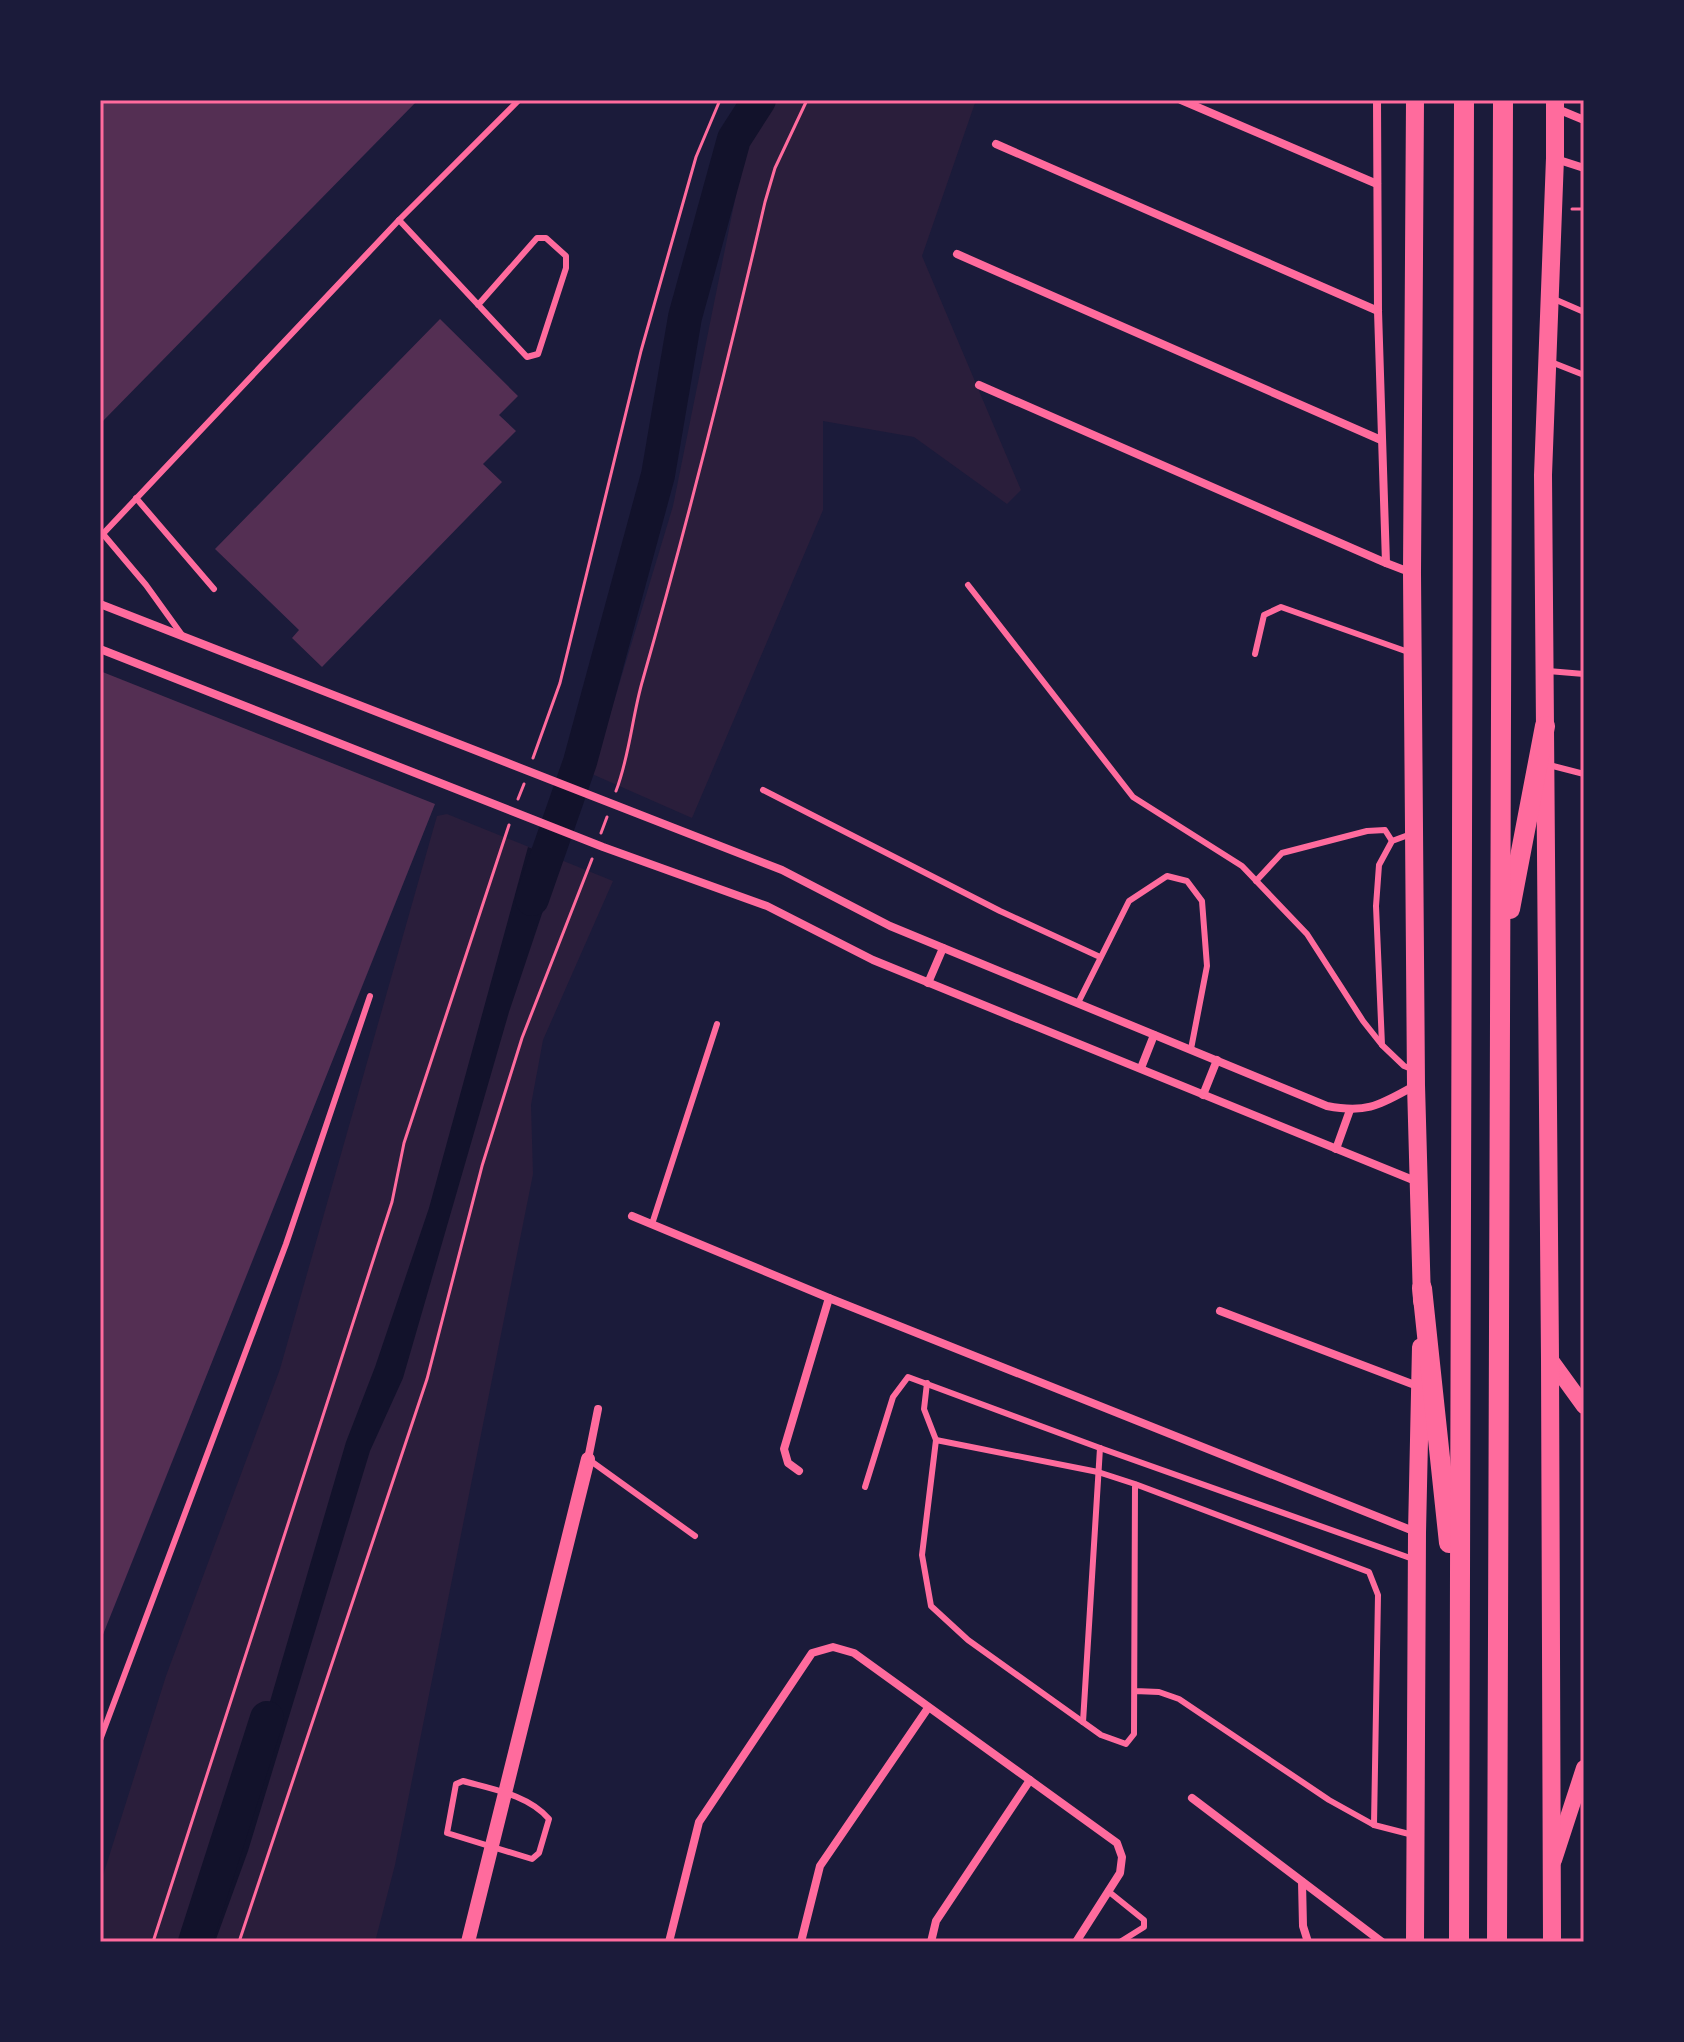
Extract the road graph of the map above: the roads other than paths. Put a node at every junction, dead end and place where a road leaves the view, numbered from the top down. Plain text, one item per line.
1 (519, 100) edge
2 (1181, 100) edge
3 (1377, 100) edge
4 (1415, 100) edge
5 (1464, 100) edge
6 (1503, 100) edge
7 (1555, 104) edge
8 (1584, 120) edge
9 (996, 144) dead end
10 (1555, 158) junction
11 (1584, 168) edge
12 (1377, 184) junction
13 (399, 220) junction
14 (957, 254) dead end
15 (1550, 297) junction
16 (478, 305) junction
17 (1378, 311) junction
18 (1584, 312) edge
19 (1547, 361) junction
20 (1584, 375) edge
21 (979, 385) dead end
22 (1381, 440) junction
23 (136, 498) junction
24 (101, 535) edge
25 (1386, 563) junction
26 (1412, 573) junction
27 (968, 585) dead end
28 (214, 589) dead end
29 (100, 604) edge
30 (184, 637) junction
31 (100, 649) edge
32 (1413, 653) junction
33 (1255, 654) dead end
34 (1544, 671) junction
35 (1584, 674) edge
36 (1545, 726) junction
37 (1545, 764) junction
38 (1584, 774) edge
39 (763, 790) dead end
40 (1414, 833) junction
41 (1392, 841) junction
42 (1256, 881) junction
43 (943, 948) junction
44 (1501, 948) junction
45 (1100, 957) junction
46 (928, 983) junction
47 (370, 996) dead end
48 (1078, 1003) junction
49 (717, 1024) dead end
50 (1154, 1035) junction
51 (1382, 1045) junction
52 (1191, 1049) junction
53 (1217, 1060) junction
54 (1141, 1068) junction
55 (1416, 1078) junction
56 (1203, 1095) junction
57 (1350, 1110) junction
58 (1336, 1149) junction
59 (1418, 1183) junction
60 (632, 1216) dead end
61 (652, 1224) junction
62 (1422, 1288) junction
63 (829, 1298) junction
64 (1220, 1311) dead end
65 (1550, 1359) junction
66 (927, 1383) junction
67 (1420, 1387) junction
68 (1584, 1406) edge
69 (598, 1409) dead end
70 (936, 1440) junction
71 (1100, 1448) junction
72 (588, 1459) junction
73 (799, 1471) dead end
74 (1098, 1472) junction
75 (1135, 1484) junction
76 (865, 1487) dead end
77 (1417, 1533) junction
78 (695, 1536) dead end
79 (1417, 1560) junction
80 (1459, 1641) junction
81 (1135, 1691) junction
82 (928, 1708) junction
83 (1083, 1722) junction
84 (100, 1740) edge
85 (1584, 1768) edge
86 (1030, 1780) junction
87 (507, 1793) junction
88 (1192, 1798) dead end
89 (1374, 1825) junction
90 (1415, 1836) junction
91 (491, 1847) junction
92 (1551, 1869) junction
93 (1302, 1882) junction
94 (1108, 1891) junction
95 (468, 1942) edge
96 (669, 1942) edge
97 (801, 1942) edge
98 (931, 1942) edge
99 (1076, 1942) edge
100 (1120, 1942) edge
101 (1308, 1942) edge
102 (1382, 1942) edge
103 (1415, 1942) edge
104 (1459, 1942) edge
105 (1497, 1942) edge
106 (1552, 1942) edge

1 - 13 lane
2 - 12 street
3 - 12 street
4 - 26 main road
5 - 80 highway
6 - 44 highway
7 - 8 street
7 - 10 main road
9 - 17 street
10 - 11 street
10 - 15 main road
12 - 17 street
13 - 16 lane
13 - 23 lane
14 - 22 street
15 - 18 lane
15 - 19 main road
16 - 16 lane
17 - 22 street
19 - 20 lane
19 - 34 main road
21 - 25 street
22 - 25 street
23 - 24 lane
23 - 28 lane
24 - 30 lane
25 - 26 street
26 - 32 main road
27 - 42 lane
29 - 30 street
30 - 43 street
31 - 46 street
32 - 33 lane
32 - 40 main road
34 - 35 lane
34 - 36 main road
36 - 37 main road
36 - 44 highway
37 - 38 lane
37 - 65 main road
39 - 45 lane
40 - 41 lane
40 - 55 main road
41 - 42 lane
41 - 51 lane
42 - 51 lane
43 - 46 street
43 - 48 street
44 - 105 highway
45 - 48 lane
45 - 52 lane
46 - 54 street
47 - 84 lane
48 - 50 street
49 - 61 lane
50 - 52 street
50 - 54 street
51 - 55 lane
52 - 53 street
53 - 56 street
53 - 57 street
54 - 56 street
55 - 57 street
55 - 59 main road
56 - 58 street
57 - 58 street
58 - 59 street
59 - 62 main road
60 - 61 street
61 - 63 street
62 - 67 main road
62 - 80 highway
63 - 73 street
63 - 77 street
64 - 67 street
65 - 68 main road
65 - 92 main road
66 - 70 lane
66 - 71 lane
66 - 76 lane
67 - 77 main road
69 - 72 street
70 - 74 lane
70 - 83 lane
71 - 74 lane
71 - 79 lane
72 - 78 lane
72 - 87 street
74 - 75 lane
74 - 83 lane
75 - 81 lane
75 - 89 lane
77 - 79 main road
79 - 90 main road
80 - 104 highway
81 - 83 lane
81 - 89 lane
82 - 86 street
82 - 96 street
82 - 97 street
85 - 92 main road
86 - 94 street
86 - 98 street
87 - 91 street
87 - 91 lane
87 - 91 lane
88 - 93 street
89 - 90 lane
90 - 103 main road
91 - 95 street
92 - 106 main road
93 - 101 street
93 - 102 street
94 - 99 street
94 - 100 lane

